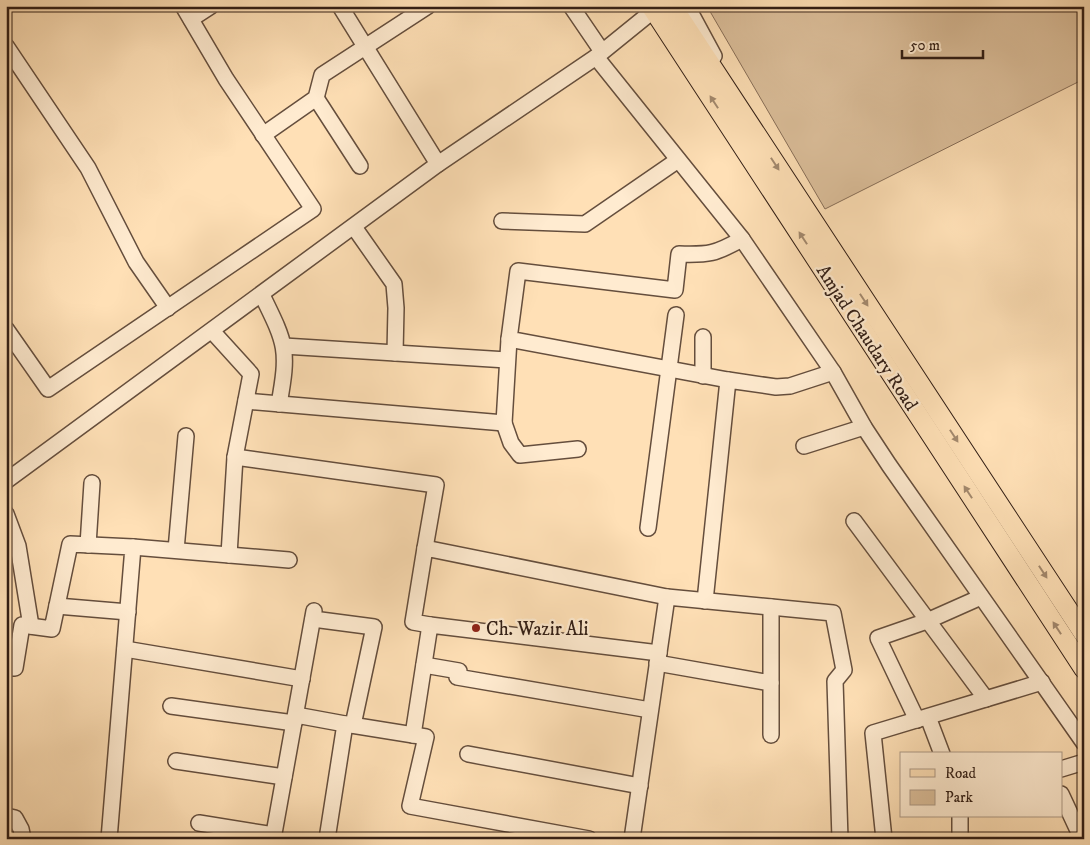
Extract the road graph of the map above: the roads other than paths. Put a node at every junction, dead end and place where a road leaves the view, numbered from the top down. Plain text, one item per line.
1 (211, 6) edge
2 (340, 6) edge
3 (428, 6) edge
4 (571, 6) edge
5 (687, 6) edge
6 (659, 8) edge
7 (187, 13) edge
8 (6, 46) edge
9 (365, 46) junction
10 (598, 54) junction
11 (316, 98) junction
12 (263, 135) junction
13 (758, 139) junction
14 (678, 160) junction
15 (438, 164) junction
16 (360, 166) dead end
17 (502, 221) dead end
18 (354, 227) junction
19 (742, 239) junction
20 (262, 295) junction
21 (168, 308) junction
22 (676, 315) dead end
23 (6, 329) edge
24 (212, 331) junction
25 (703, 336) dead end
26 (509, 339) junction
27 (284, 346) junction
28 (395, 353) junction
29 (508, 360) junction
30 (670, 369) junction
31 (833, 372) junction
32 (703, 376) junction
33 (728, 380) junction
34 (246, 401) junction
35 (279, 404) junction
36 (504, 423) junction
37 (864, 427) junction
38 (186, 436) dead end
39 (804, 446) dead end
40 (578, 449) dead end
41 (235, 457) junction
42 (6, 481) edge
43 (92, 483) dead end
44 (6, 514) edge
45 (854, 520) dead end
46 (648, 528) dead end
47 (88, 545) junction
48 (133, 547) junction
49 (425, 548) junction
50 (176, 550) junction
51 (229, 555) junction
52 (290, 560) dead end
53 (666, 597) junction
54 (981, 597) junction
55 (705, 601) junction
56 (57, 606) junction
57 (771, 607) junction
58 (128, 612) junction
59 (927, 621) junction
60 (430, 625) junction
61 (31, 626) junction
62 (1084, 634) edge
63 (125, 649) junction
64 (658, 658) junction
65 (424, 664) junction
66 (6, 668) edge
67 (1084, 669) edge
68 (302, 679) junction
69 (1042, 682) junction
70 (772, 683) junction
71 (986, 699) junction
72 (172, 706) dead end
73 (650, 710) junction
74 (922, 718) junction
75 (295, 719) junction
76 (349, 725) junction
77 (413, 735) junction
78 (772, 735) dead end
79 (1084, 743) edge
80 (941, 752) edge
81 (468, 754) dead end
82 (176, 761) dead end
83 (1084, 762) edge
84 (1062, 769) edge
85 (284, 777) junction
86 (640, 786) junction
87 (1062, 796) edge
88 (6, 816) edge
89 (960, 818) edge
90 (199, 823) dead end
91 (273, 837) edge
92 (23, 839) edge
93 (109, 839) edge
94 (327, 839) edge
95 (588, 839) edge
96 (632, 839) edge
97 (840, 839) edge
98 (884, 839) edge
99 (960, 839) edge
100 (1082, 839) edge

1 - 7 street
2 - 9 street
3 - 9 street
4 - 10 street
5 - 13 street
6 - 10 street
6 - 13 main road, Amjad Chaudary Road
67 -> 6 main road, Amjad Chaudary Road
7 - 12 street
8 - 21 street
9 - 11 street
9 - 15 street
10 - 14 street
10 - 15 street
11 - 12 street
11 - 16 street
12 - 21 street
13 -> 62 main road, Amjad Chaudary Road
14 - 17 street
14 - 19 street
15 - 18 street
18 - 20 street
18 - 28 street
19 - 26 street
19 - 31 street
20 - 24 street
20 - 27 street
21 - 23 street
22 - 30 street
24 - 34 street
24 - 42 street
25 - 32 street
26 - 29 street
26 - 30 street
27 - 28 street
27 - 35 street
28 - 29 street
29 - 36 street
30 - 32 street
30 - 46 street
31 - 33 street
31 - 37 street
32 - 33 street
33 - 55 street
34 - 35 street
34 - 41 street
35 - 36 street
36 - 40 street
37 - 39 street
37 - 54 street
38 - 50 street
41 - 49 street
41 - 51 street
43 - 47 street
44 - 61 street
45 - 59 street
47 - 48 street
47 - 56 street
48 - 50 street
48 - 58 street
49 - 53 street
49 - 60 street
50 - 51 street
51 - 52 street
53 - 55 street
53 - 64 street
54 - 59 street
54 - 69 street
55 - 57 street
56 - 58 street
56 - 61 street
57 - 70 street
57 - 97 street
58 - 63 street
59 - 71 street
59 - 74 street
60 - 64 street
60 - 65 street
61 - 66 street
63 - 68 street
63 - 93 street
64 - 70 street
64 - 73 street
65 - 73 street
65 - 77 street
68 - 75 street
68 - 76 street
69 - 71 street
69 - 79 street
70 - 78 street
71 - 74 street
72 - 75 street
73 - 86 street
74 - 80 street
74 - 98 street
75 - 76 street
75 - 85 street
76 - 77 street
76 - 94 street
77 - 95 street
81 - 86 street
82 - 85 street
83 - 84 street
85 - 91 street
86 - 96 street
87 - 100 street
88 - 92 street
89 - 99 street
90 - 91 street

